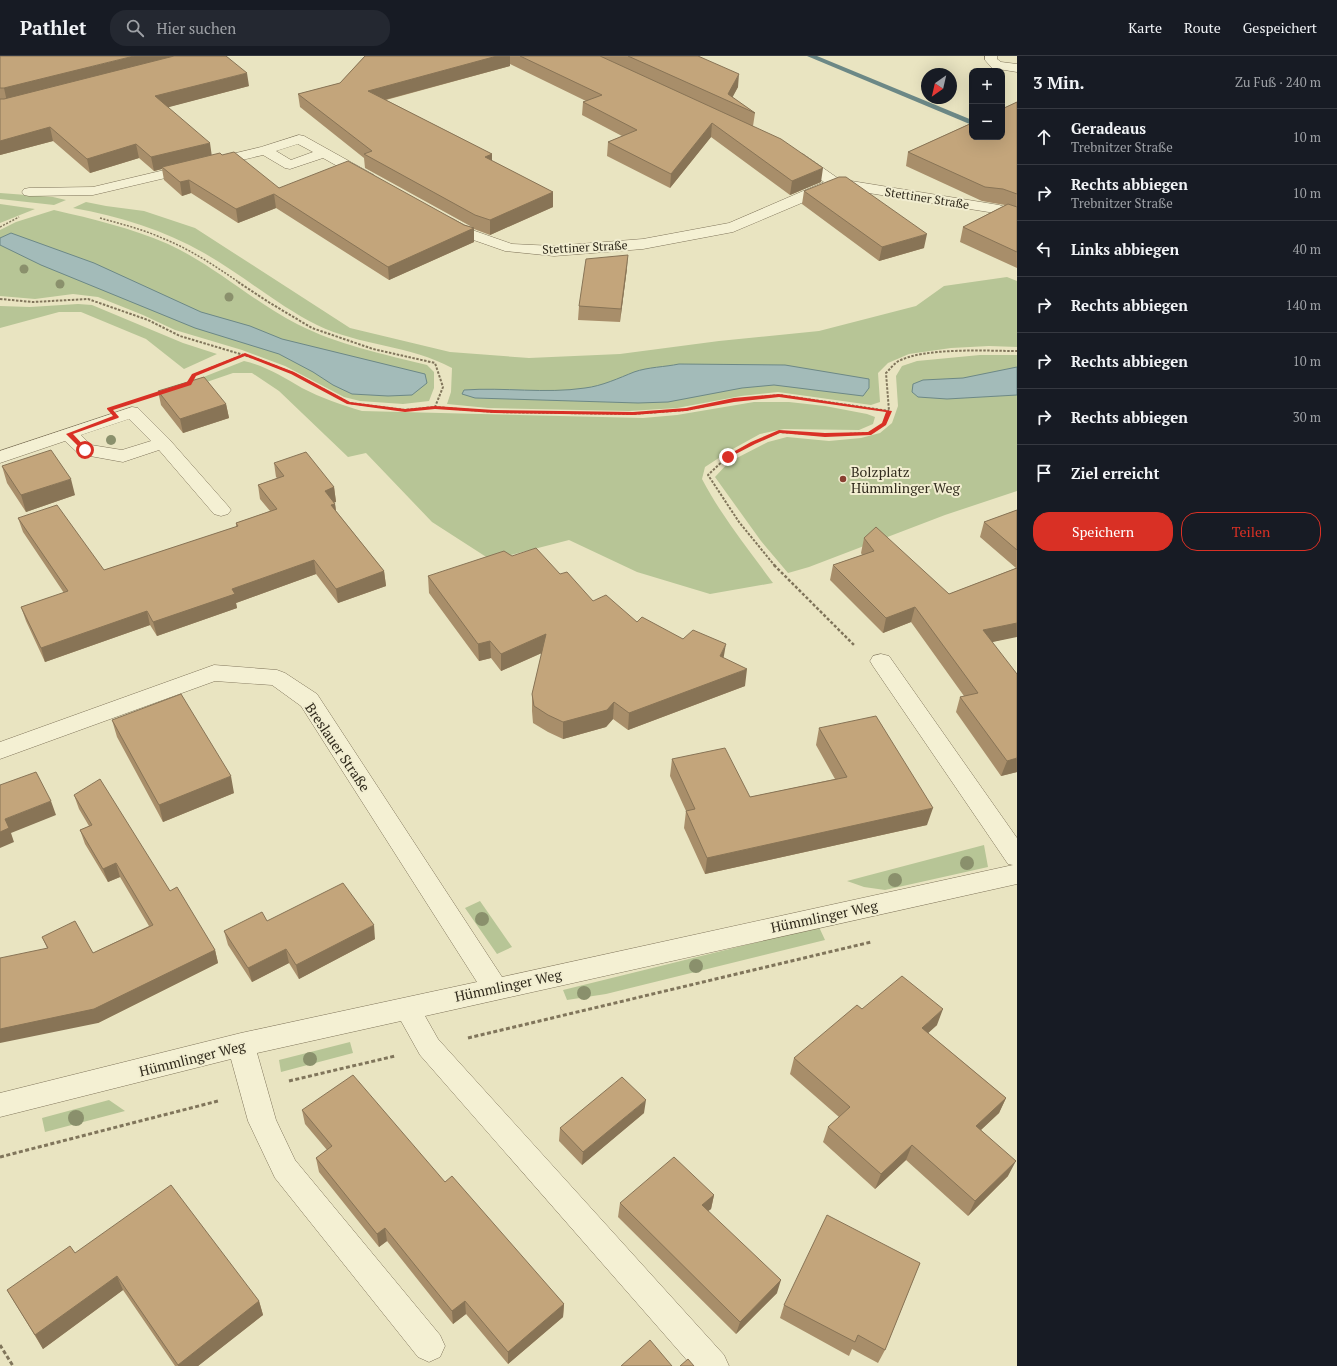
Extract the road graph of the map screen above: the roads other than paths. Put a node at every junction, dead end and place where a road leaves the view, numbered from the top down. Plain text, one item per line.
1 (991, 56) edge
2 (1017, 68) edge
3 (785, 148) edge
4 (265, 150) junction
5 (324, 153) junction
6 (836, 183) junction
7 (380, 184) edge
8 (29, 192) dead end
9 (435, 215) edge
10 (1017, 217) edge
11 (69, 434) junction
12 (163, 443) junction
13 (0, 457) edge
14 (221, 510) dead end
15 (881, 661) road end
16 (0, 751) edge
17 (1017, 857) edge
18 (1017, 874) edge
19 (495, 988) junction
20 (407, 1008) junction
21 (241, 1045) junction
22 (0, 1105) edge
23 (429, 1346) dead end
24 (713, 1366) edge

1 - 2 street
3 - 6 street, Stettiner Straße
4 - 5 street
4 - 5 street
4 - 8 street
5 - 7 street
6 - 9 street, Stettiner Straße
6 - 10 street, Stettiner Straße
11 - 12 street
11 - 12 street
11 - 13 street
12 - 14 street
15 - 17 street
16 - 19 street, Breslauer Straße
18 - 19 street, Hümmlinger Weg
19 - 20 street, Hümmlinger Weg
20 - 21 street, Hümmlinger Weg
20 - 24 street
21 - 22 street, Hümmlinger Weg
21 - 23 street

